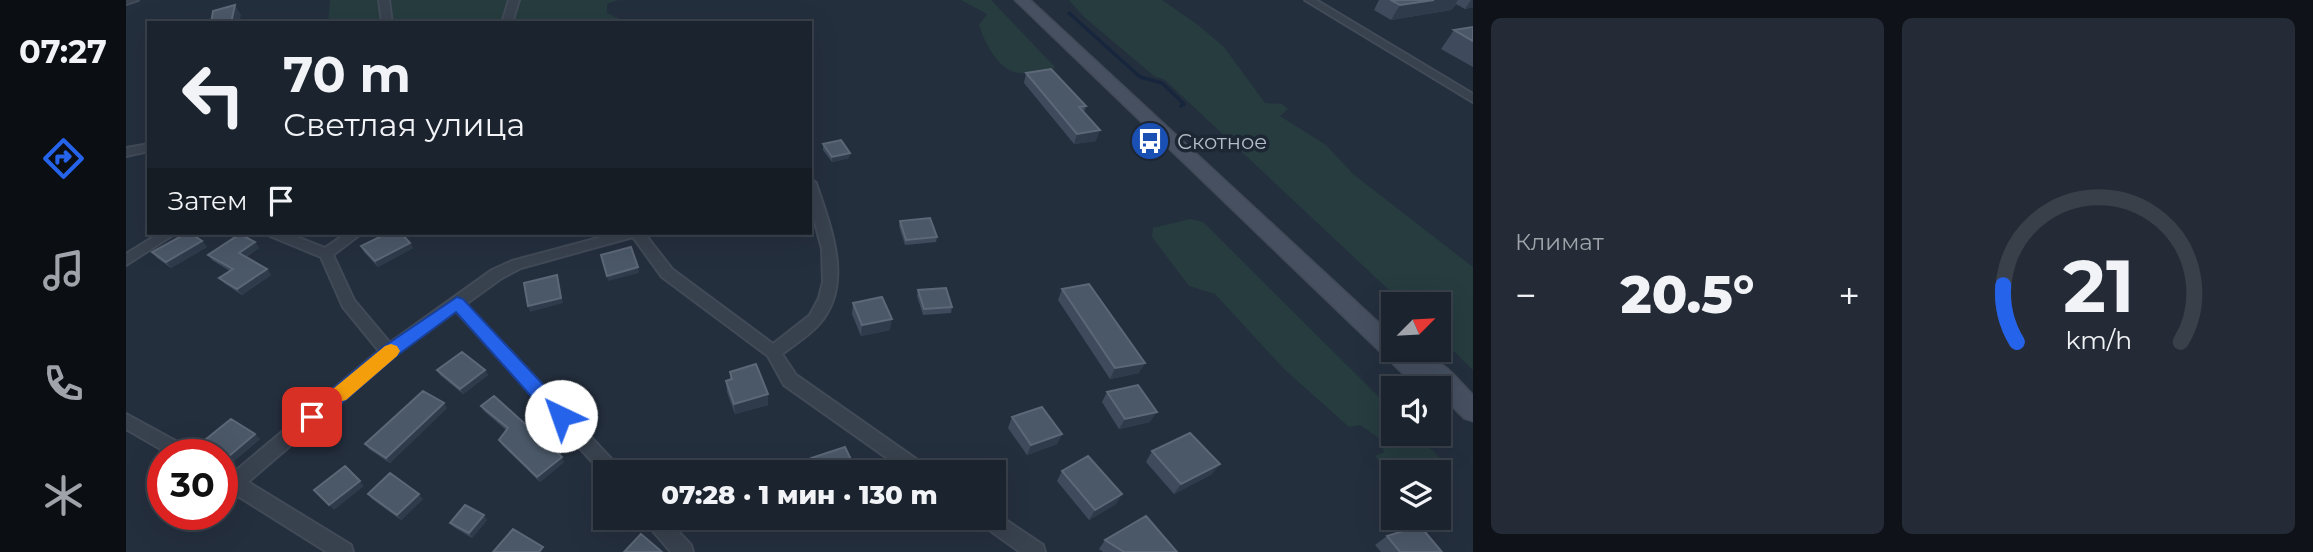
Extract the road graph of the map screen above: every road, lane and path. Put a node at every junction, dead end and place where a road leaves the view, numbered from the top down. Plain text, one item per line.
1 (134, 0) edge
2 (384, 0) edge
3 (513, 0) edge
4 (1022, 0) edge
5 (1035, 0) edge
6 (1310, 0) edge
7 (126, 1) edge
8 (387, 21) edge
9 (508, 21) edge
10 (1473, 99) edge
11 (147, 147) edge
12 (126, 152) edge
13 (812, 190) edge
14 (166, 235) edge
15 (280, 235) edge
16 (353, 235) edge
17 (627, 235) edge
18 (637, 235) edge
19 (326, 254) junction
20 (126, 260) edge
21 (457, 303) junction
22 (1381, 322) edge
23 (389, 352) junction
24 (773, 352) junction
25 (1422, 362) edge
26 (1420, 376) edge
27 (1451, 406) edge
28 (1473, 411) edge
29 (126, 421) edge
30 (1473, 427) edge
31 (158, 439) edge
32 (601, 460) edge
33 (903, 460) edge
34 (238, 471) edge
35 (238, 485) edge
36 (664, 530) edge
37 (1004, 530) edge
38 (344, 552) edge
39 (684, 552) edge
40 (1036, 552) edge

1 - 7 street
2 - 8 street
3 - 9 street
4 - 26 main road
5 - 22 main road
6 - 10 street
11 - 12 street
13 - 24 street
14 - 20 street
15 - 19 street
16 - 19 street
17 - 21 street
18 - 24 street
19 - 23 street
21 - 23 street
21 - 32 street
23 - 34 street
24 - 33 street
25 - 28 main road
27 - 30 main road
29 - 31 street
35 - 38 street
36 - 39 street
37 - 40 street

